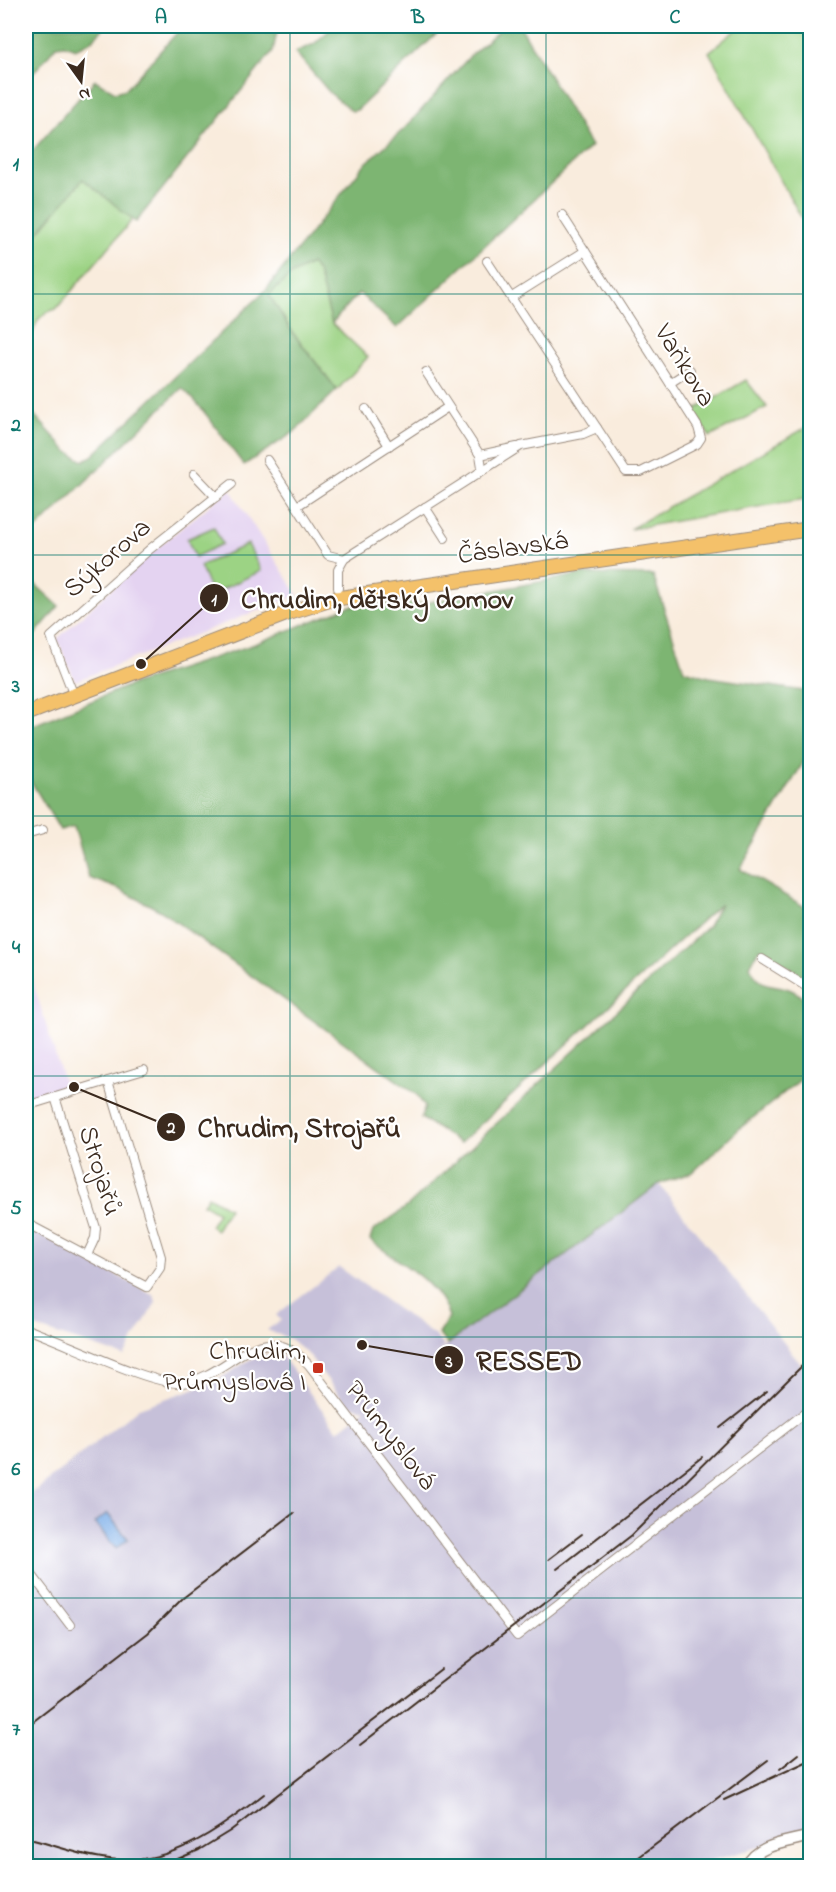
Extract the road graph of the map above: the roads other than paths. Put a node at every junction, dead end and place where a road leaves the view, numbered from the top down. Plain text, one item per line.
1 (562, 214) dead end
2 (585, 250) junction
3 (487, 261) dead end
4 (512, 297) junction
5 (690, 370) dead end
6 (426, 372) dead end
7 (670, 382) junction
8 (448, 407) junction
9 (366, 409) dead end
10 (597, 428) junction
11 (389, 446) junction
12 (520, 446) junction
13 (480, 455) junction
14 (267, 460) dead end
15 (194, 474) dead end
16 (478, 474) junction
17 (232, 484) dead end
18 (216, 496) junction
19 (297, 506) junction
20 (425, 507) junction
21 (810, 529) edge
22 (445, 538) dead end
23 (328, 555) junction
24 (344, 559) junction
25 (339, 592) junction
26 (74, 696) junction
27 (26, 714) edge
28 (43, 830) dead end
29 (26, 835) edge
30 (762, 959) dead end
31 (810, 988) edge
32 (144, 1070) dead end
33 (108, 1081) junction
34 (55, 1097) junction
35 (26, 1106) edge
36 (26, 1223) edge
37 (87, 1256) junction
38 (26, 1329) edge
39 (810, 1409) edge
40 (26, 1567) edge
41 (70, 1624) dead end
42 (810, 1836) edge
43 (747, 1866) edge

1 - 2 street, Vaňkova
2 - 4 street
2 - 7 street, Vaňkova
3 - 4 street, Vaňkova
4 - 10 street, Vaňkova
5 - 7 street
6 - 8 street
7 - 10 street, Vaňkova
8 - 11 street
8 - 13 street
9 - 11 street
10 - 12 street
11 - 19 street
12 - 13 street
12 - 16 street
13 - 16 street
14 - 19 street
15 - 18 street
16 - 20 street
17 - 18 street, Sýkorova
18 - 26 street, Sýkorova
19 - 23 street
20 - 22 street
20 - 24 street
21 - 25 main road, Čáslavská
23 - 24 street
23 - 25 street
24 - 25 street
25 - 26 main road, Čáslavská
26 - 27 main road, Čáslavská
28 - 29 street
30 - 31 street
32 - 33 street, Strojařů
33 - 34 street, Strojařů
33 - 37 street, Strojařů
34 - 35 street, Strojařů
34 - 37 street, Strojařů
36 - 37 street
38 - 39 street, Průmyslová
40 - 41 street
42 - 43 street

